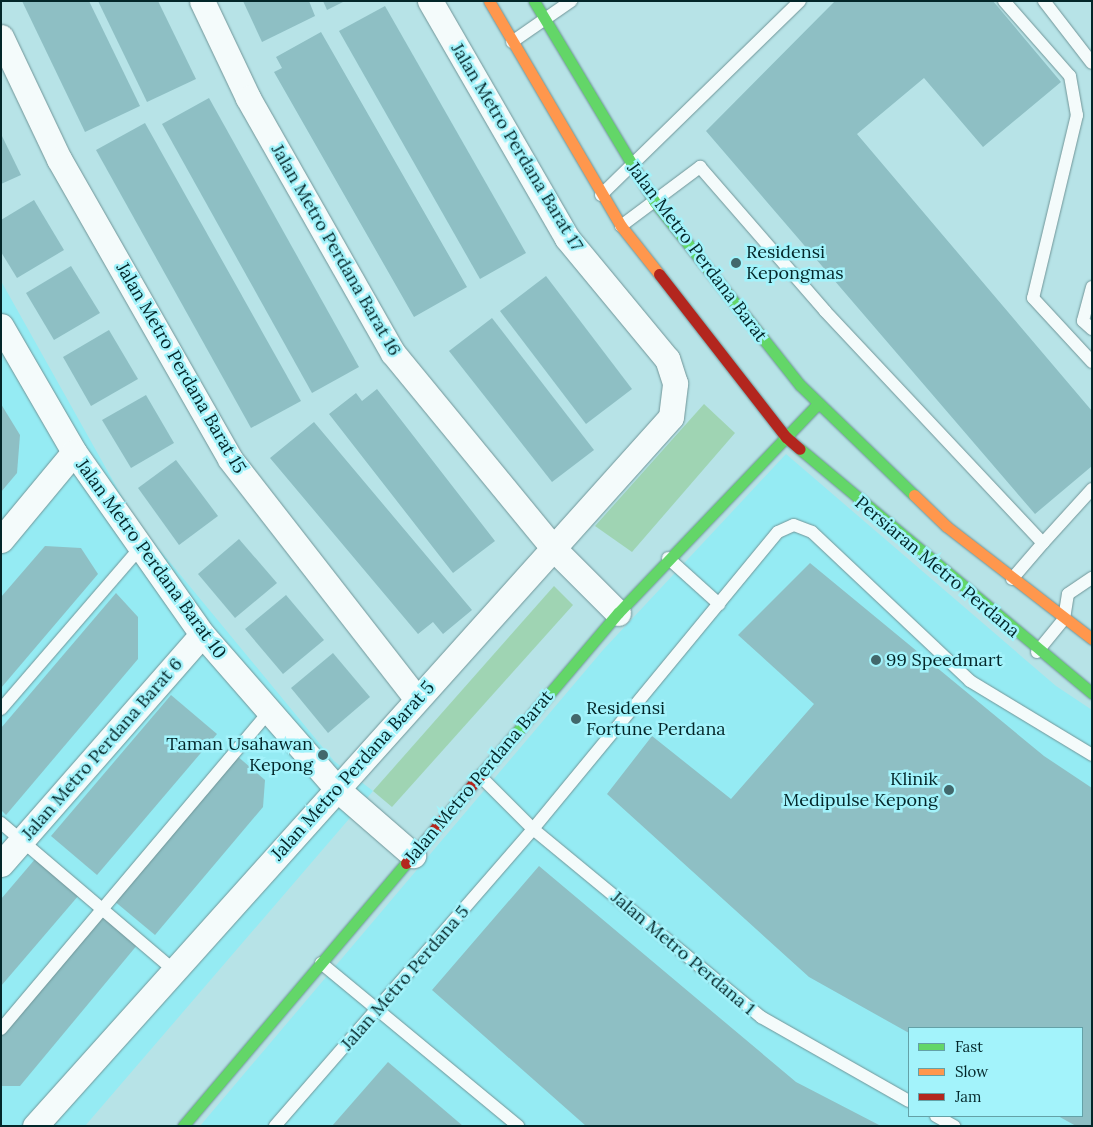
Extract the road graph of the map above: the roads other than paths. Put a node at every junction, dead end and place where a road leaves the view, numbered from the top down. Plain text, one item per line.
1 (202, 1) edge
2 (430, 1) edge
3 (489, 1) edge
4 (534, 1) edge
5 (571, 1) edge
6 (800, 1) edge
7 (1004, 1) edge
8 (1044, 1) edge
9 (544, 20) junction
10 (1, 37) edge
11 (512, 42) junction
12 (1092, 63) edge
13 (633, 168) junction
14 (601, 196) junction
15 (654, 201) junction
16 (621, 226) junction
17 (1092, 287) edge
18 (1, 326) edge
19 (1092, 328) edge
20 (1092, 362) edge
21 (818, 404) junction
22 (671, 417) joint
23 (786, 438) junction
24 (74, 452) junction
25 (1092, 489) edge
26 (1, 540) edge
27 (1043, 543) junction
28 (141, 547) junction
29 (553, 548) junction
30 (668, 558) junction
31 (1092, 578) edge
32 (1012, 580) junction
33 (719, 604) junction
34 (618, 613) junction
35 (1064, 619) junction
36 (202, 634) junction
37 (1092, 639) edge
38 (1037, 652) junction
39 (1092, 677) edge
40 (1088, 691) edge
41 (417, 699) junction
42 (1, 709) edge
43 (270, 711) junction
44 (1092, 755) edge
45 (480, 776) junction
46 (337, 789) junction
47 (1, 823) edge
48 (533, 830) junction
49 (22, 840) junction
50 (413, 855) junction
51 (1, 864) edge
52 (102, 909) junction
53 (321, 962) junction
54 (174, 970) junction
55 (376, 1012) junction
56 (1, 1029) edge
57 (908, 1099) edge
58 (938, 1117) edge
59 (35, 1126) edge
60 (183, 1126) edge
61 (276, 1126) edge
62 (518, 1126) edge
63 (954, 1126) edge

1 - 29 street, Jalan Metro Perdana Barat 16
2 - 22 street, Jalan Metro Perdana Barat 17
3 - 11 street
4 - 9 street, Jalan Metro Perdana Barat
5 - 9 lane
6 - 13 lane
7 - 20 lane
8 - 12 lane
9 - 11 lane
9 - 13 street, Jalan Metro Perdana Barat
10 - 41 street, Jalan Metro Perdana Barat 15
11 - 14 street
13 - 14 lane
13 - 15 street, Jalan Metro Perdana Barat
14 - 16 street
15 - 16 lane
15 - 21 street, Jalan Metro Perdana Barat
15 - 27 lane
16 - 23 street
17 - 19 lane
18 - 24 street, Jalan Metro Perdana Barat 10
21 - 23 street, Jalan Metro Perdana Barat
21 - 32 street
22 - 29 street, Jalan Metro Perdana Barat 5
23 - 30 street, Jalan Metro Perdana Barat
23 - 38 street, Persiaran Metro Perdana
24 - 26 street
24 - 28 street, Jalan Metro Perdana Barat 10
25 - 27 lane
27 - 32 lane
28 - 36 street, Jalan Metro Perdana Barat 10
28 - 42 lane
29 - 34 street, Jalan Metro Perdana Barat 16
29 - 41 street, Jalan Metro Perdana Barat 5
30 - 33 lane
30 - 34 street, Jalan Metro Perdana Barat
31 - 35 lane
32 - 35 street
33 - 44 lane, Jalan Metro Perdana 5
33 - 48 lane, Jalan Metro Perdana 5
34 - 45 street, Jalan Metro Perdana Barat
35 - 37 street
35 - 38 lane
36 - 43 street, Jalan Metro Perdana Barat 10
36 - 49 street, Jalan Metro Perdana Barat 6
38 - 40 street, Persiaran Metro Perdana
39 - 40 lane
41 - 46 street, Jalan Metro Perdana Barat 5
43 - 46 street, Jalan Metro Perdana Barat 10
43 - 52 lane
45 - 48 lane, Jalan Metro Perdana 1
45 - 50 street, Jalan Metro Perdana Barat
46 - 50 street, Jalan Metro Perdana Barat 10
46 - 54 street, Jalan Metro Perdana Barat 5
47 - 49 lane
48 - 55 lane, Jalan Metro Perdana 5
48 - 57 lane, Jalan Metro Perdana 1
49 - 51 street, Jalan Metro Perdana Barat 6
49 - 52 lane
50 - 53 street, Jalan Metro Perdana Barat
52 - 54 lane
52 - 56 lane
53 - 55 lane
53 - 60 street, Jalan Metro Perdana Barat
54 - 59 street, Jalan Metro Perdana Barat 5
55 - 61 lane, Jalan Metro Perdana 5
55 - 62 lane
58 - 63 lane

